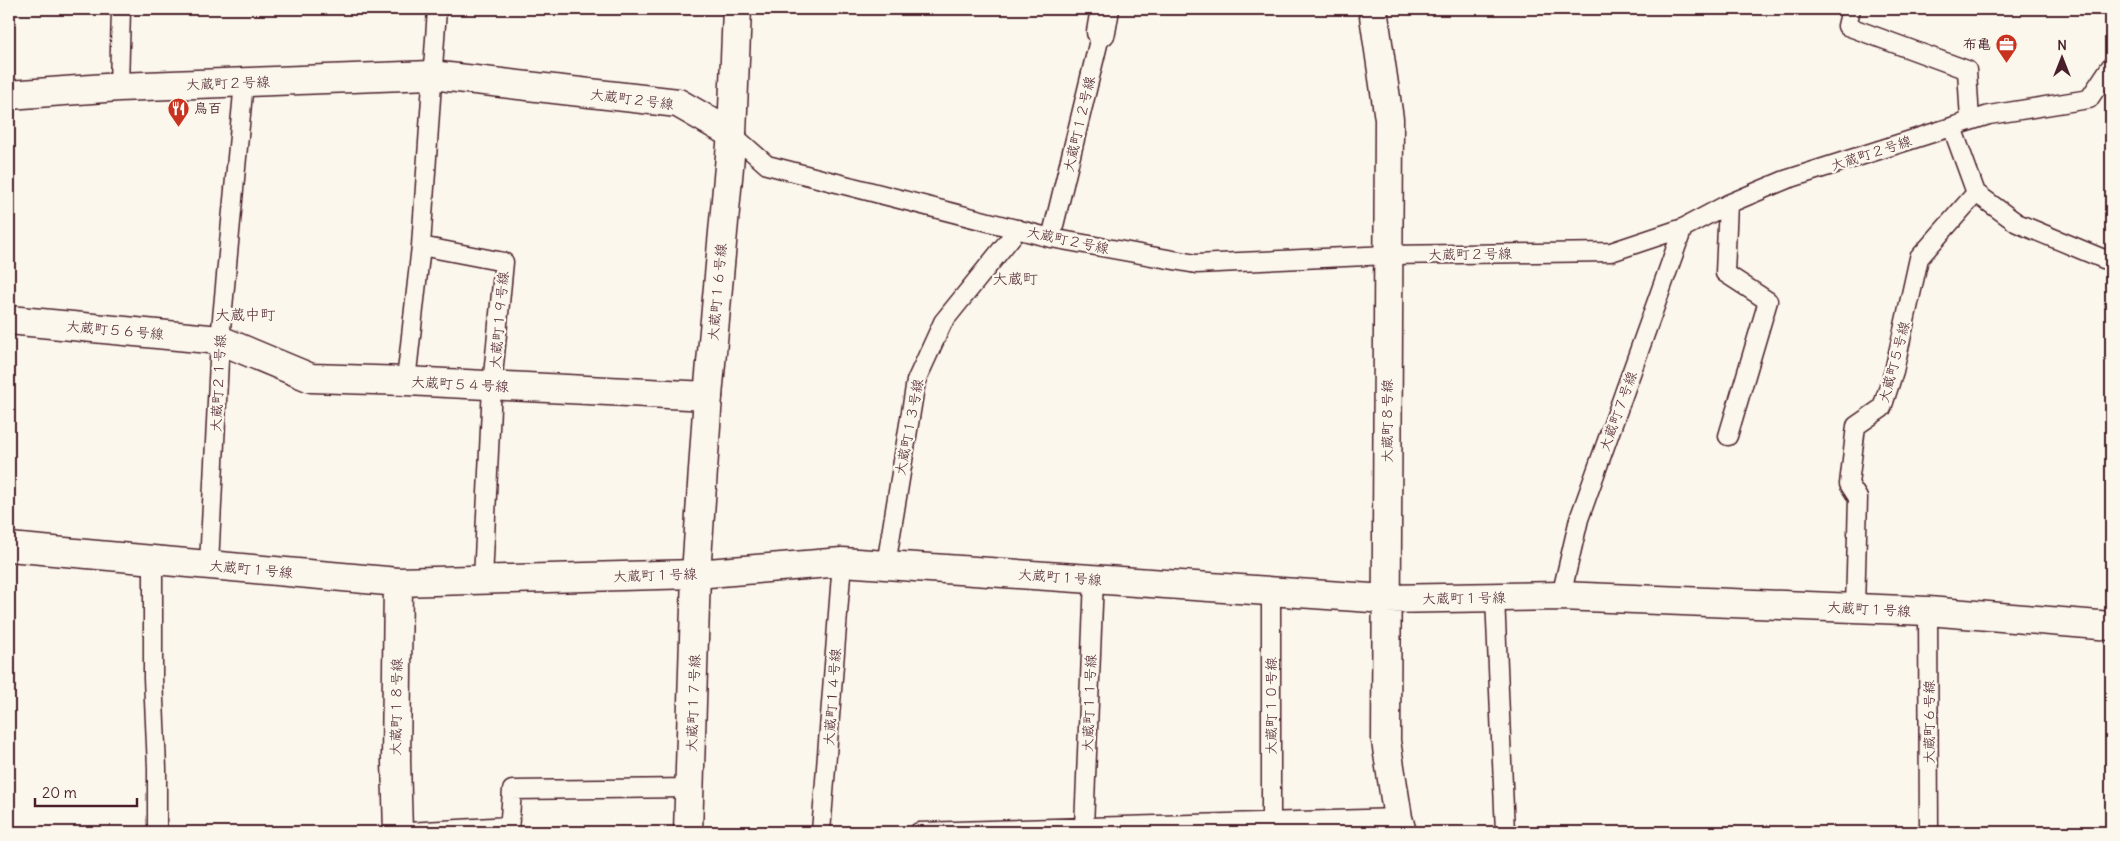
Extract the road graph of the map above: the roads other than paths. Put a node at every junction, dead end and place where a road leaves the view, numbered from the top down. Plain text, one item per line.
1 (121, 9) edge
2 (437, 9) edge
3 (737, 9) edge
4 (1372, 9) edge
5 (1851, 9) edge
6 (1103, 20) edge
7 (2111, 66) edge
8 (431, 75) junction
9 (244, 82) junction
10 (119, 87) junction
11 (9, 96) edge
12 (1970, 121) junction
13 (1952, 127) junction
14 (732, 134) junction
15 (1976, 193) junction
16 (1728, 204) junction
17 (1683, 228) junction
18 (1018, 229) junction
19 (1051, 238) junction
20 (421, 246) junction
21 (1388, 256) junction
22 (2111, 262) edge
23 (9, 320) edge
24 (220, 340) junction
25 (406, 381) junction
26 (492, 386) junction
27 (708, 396) junction
28 (1728, 436) dead end
29 (9, 547) edge
30 (153, 560) junction
31 (842, 562) junction
32 (209, 565) junction
33 (886, 565) junction
34 (696, 574) junction
35 (1094, 579) junction
36 (484, 580) junction
37 (398, 582) junction
38 (1271, 591) junction
39 (1562, 596) junction
40 (1495, 597) junction
41 (1386, 599) junction
42 (1855, 608) junction
43 (1928, 611) junction
44 (2111, 626) edge
45 (690, 788) junction
46 (1271, 822) junction
47 (1400, 825) edge
48 (1084, 827) junction
49 (509, 829) edge
50 (157, 832) edge
51 (398, 832) edge
52 (408, 832) edge
53 (688, 832) edge
54 (821, 832) edge
55 (919, 832) edge
56 (1506, 832) edge
57 (1930, 832) edge

1 - 10 lane
2 - 8 lane
3 - 14 street, 大蔵町１６号線
4 - 21 street, 大蔵町８号線
5 - 12 lane
6 - 19 lane, 大蔵町１２号線
7 - 12 lane, 大蔵町２号線
8 - 9 street, 大蔵町２号線
8 - 14 street, 大蔵町２号線
8 - 20 lane
9 - 10 street, 大蔵町２号線
9 - 24 lane, 大蔵町２１号線
10 - 11 street, 大蔵町２号線
12 - 13 lane, 大蔵町２号線
13 - 15 lane
13 - 16 lane, 大蔵町２号線
14 - 18 lane, 大蔵町２号線
14 - 27 street, 大蔵町１６号線
15 - 22 lane
15 - 42 lane, 大蔵町５号線
16 - 17 lane, 大蔵町２号線
16 - 28 lane
17 - 21 lane, 大蔵町２号線
17 - 39 lane, 大蔵町７号線
18 - 19 lane, 大蔵町２号線
18 - 33 lane, 大蔵町１３号線
19 - 21 lane, 大蔵町２号線
20 - 25 lane
20 - 26 lane, 大蔵町１９号線
21 - 41 street, 大蔵町８号線
23 - 24 street, 大蔵町５６号線
24 - 25 street, 大蔵町５４号線
24 - 32 lane, 大蔵町２１号線
25 - 26 street, 大蔵町５４号線
26 - 27 street, 大蔵町５４号線
26 - 36 lane, 大蔵町１９号線
27 - 34 street, 大蔵町１６号線
29 - 30 street, 大蔵町１号線
30 - 32 street, 大蔵町１号線
30 - 50 lane
31 - 33 street, 大蔵町１号線
31 - 34 street, 大蔵町１号線
31 - 54 lane, 大蔵町１４号線
32 - 37 street, 大蔵町１号線
33 - 35 street, 大蔵町１号線
34 - 36 street, 大蔵町１号線
34 - 45 street, 大蔵町１７号線
35 - 38 street, 大蔵町１号線
35 - 48 lane, 大蔵町１１号線
36 - 37 street, 大蔵町１号線
37 - 51 street, 大蔵町１８号線
38 - 41 street, 大蔵町１号線
38 - 46 lane, 大蔵町１０号線
39 - 40 street, 大蔵町１号線
39 - 42 street, 大蔵町１号線
40 - 41 street, 大蔵町１号線
40 - 56 lane
41 - 47 street, 大蔵町８号線
42 - 43 street, 大蔵町１号線
43 - 44 street, 大蔵町１号線
43 - 57 lane, 大蔵町６号線
45 - 49 lane
45 - 53 street, 大蔵町１７号線
46 - 47 lane
46 - 48 lane
48 - 55 lane
49 - 52 lane

